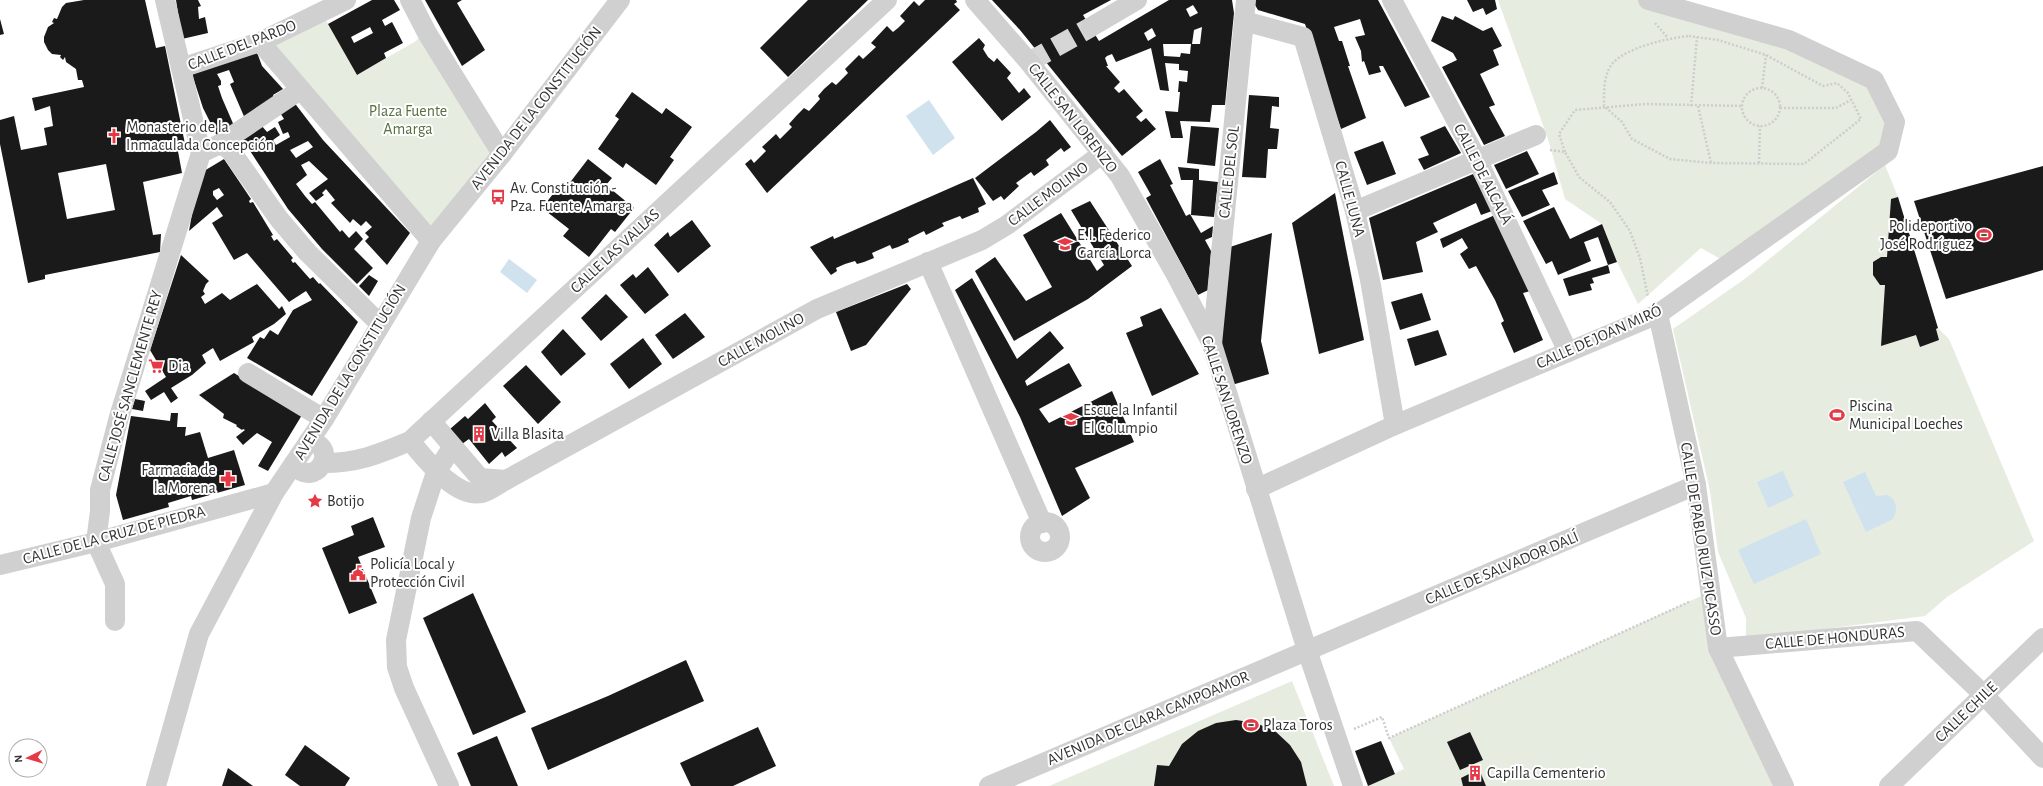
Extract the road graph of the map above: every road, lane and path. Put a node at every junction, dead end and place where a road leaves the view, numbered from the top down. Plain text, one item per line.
1 (165, 0) edge
2 (346, 0) edge
3 (410, 0) edge
4 (620, 0) edge
5 (887, 0) edge
6 (975, 0) edge
7 (1137, 0) edge
8 (1246, 0) edge
9 (1392, 0) edge
10 (1648, 0) edge
11 (1244, 21) junction
12 (1091, 27) tunnel mouth
13 (1697, 37) junction
14 (260, 42) junction
15 (1766, 55) junction
16 (181, 68) junction
17 (1762, 88) junction
18 (300, 90) junction
19 (1851, 100) junction
20 (1604, 106) junction
21 (1691, 106) junction
22 (1698, 106) junction
23 (1743, 106) junction
24 (1780, 108) junction
25 (1760, 126) junction
26 (1536, 135) dead end
27 (220, 144) junction
28 (1550, 150) dead end
29 (1565, 152) junction
30 (201, 153) junction
31 (1102, 153) junction
32 (502, 154) junction
33 (1478, 161) junction
34 (1711, 163) junction
35 (1759, 163) junction
36 (1355, 211) junction
37 (431, 241) junction
38 (928, 262) junction
39 (1658, 314) junction
40 (380, 324) junction
41 (1212, 344) junction
42 (1568, 352) junction
43 (248, 373) dead end
44 (324, 419) junction
45 (431, 421) junction
46 (1394, 425) junction
47 (309, 441) junction
48 (410, 441) junction
49 (452, 448) junction
50 (323, 463) junction
51 (294, 464) junction
52 (436, 472) junction
53 (506, 480) junction
54 (1696, 486) junction
55 (1256, 489) junction
56 (274, 493) junction
57 (1042, 522) dead end
58 (96, 542) junction
59 (0, 565) edge
60 (1710, 592) junction
61 (208, 616) junction
62 (115, 621) dead end
63 (2043, 638) edge
64 (1718, 648) junction
65 (1307, 650) junction
66 (1984, 695) junction
67 (1336, 736) junction
68 (2043, 758) edge
69 (998, 784) edge
70 (156, 786) edge
71 (166, 786) edge
72 (449, 786) edge
73 (1353, 786) edge
74 (1784, 786) edge
75 (1889, 786) edge

1 - 16 street
2 - 14 street, CALLE DEL PARDO
3 - 32 street
4 - 32 street, AVENIDA DE LA CONSTITUCIÓN
5 - 45 street, CALLE LAS VALLAS
6 - 31 street, CALLE SAN LORENZO
7 - 12 street
8 - 11 street, CALLE DEL SOL
9 - 33 street, CALLE DE ALCALÁ
10 - 39 street, CALLE DE JOAN MIRÓ
11 - 36 street, CALLE LUNA
11 - 41 street, CALLE DEL SOL
13 - 15 path
13 - 20 path
13 - 21 path
14 - 16 street, CALLE DEL PARDO
14 - 18 street
15 - 17 path
15 - 19 path
16 - 30 street
17 - 23 path
17 - 24 path
18 - 27 street
18 - 37 street
19 - 24 path
19 - 35 path
20 - 21 path
20 - 29 path
20 - 34 path
21 - 22 path
22 - 23 path
22 - 34 path
23 - 25 path
24 - 25 path
25 - 35 path
26 - 33 street
27 - 30 street
27 - 40 street
28 - 29 path
29 - 39 path
30 - 58 street, CALLE JOSÉ SANCLEMENTE REY
31 - 38 street, CALLE MOLINO
31 - 41 street, CALLE SAN LORENZO
32 - 37 street, AVENIDA DE LA CONSTITUCIÓN
33 - 36 street
33 - 42 street, CALLE DE ALCALÁ
34 - 35 path
36 - 46 street, CALLE LUNA
37 - 40 street, AVENIDA DE LA CONSTITUCIÓN
38 - 53 street, CALLE MOLINO
38 - 57 street
39 - 42 street, CALLE DE JOAN MIRÓ
39 - 54 street, CALLE DE PABLO RUIZ PICASSO
40 - 44 street, AVENIDA DE LA CONSTITUCIÓN
41 - 55 street, CALLE SAN LORENZO
42 - 46 street, CALLE DE JOAN MIRÓ
43 - 44 street
44 - 47 street, AVENIDA DE LA CONSTITUCIÓN
45 - 48 street, CALLE LAS VALLAS
45 - 49 street
46 - 55 street, CALLE DE JOAN MIRÓ
47 - 50 street
47 - 51 street, AVENIDA DE LA CONSTITUCIÓN
48 - 50 street, CALLE LAS VALLAS
48 - 52 street, CALLE MOLINO
49 - 52 street
49 - 53 street
50 - 51 street
51 - 56 street, AVENIDA DE LA CONSTITUCIÓN
52 - 53 street, CALLE MOLINO
52 - 72 street
54 - 60 street, CALLE DE PABLO RUIZ PICASSO
54 - 65 street, CALLE DE SALVADOR DALÍ
55 - 65 street, CALLE SAN LORENZO
56 - 58 street, CALLE DE LA CRUZ DE PIEDRA
56 - 61 street, AVENIDA DE LA CONSTITUCIÓN
58 - 59 street, CALLE DE LA CRUZ DE PIEDRA
58 - 62 street
60 - 64 street, CALLE DE PABLO RUIZ PICASSO
60 - 67 path
61 - 70 street, AVENIDA DE LA CONSTITUCIÓN
61 - 71 street
63 - 66 street, CALLE CHILE
64 - 66 street, CALLE DE HONDURAS
64 - 74 street, CALLE DE PABLO RUIZ PICASSO
65 - 67 street, CALLE SAN LORENZO
65 - 69 street, AVENIDA DE CLARA CAMPOAMOR
66 - 68 street, CALLE DE HONDURAS
66 - 75 street, CALLE CHILE
67 - 73 street, CALLE SAN LORENZO

